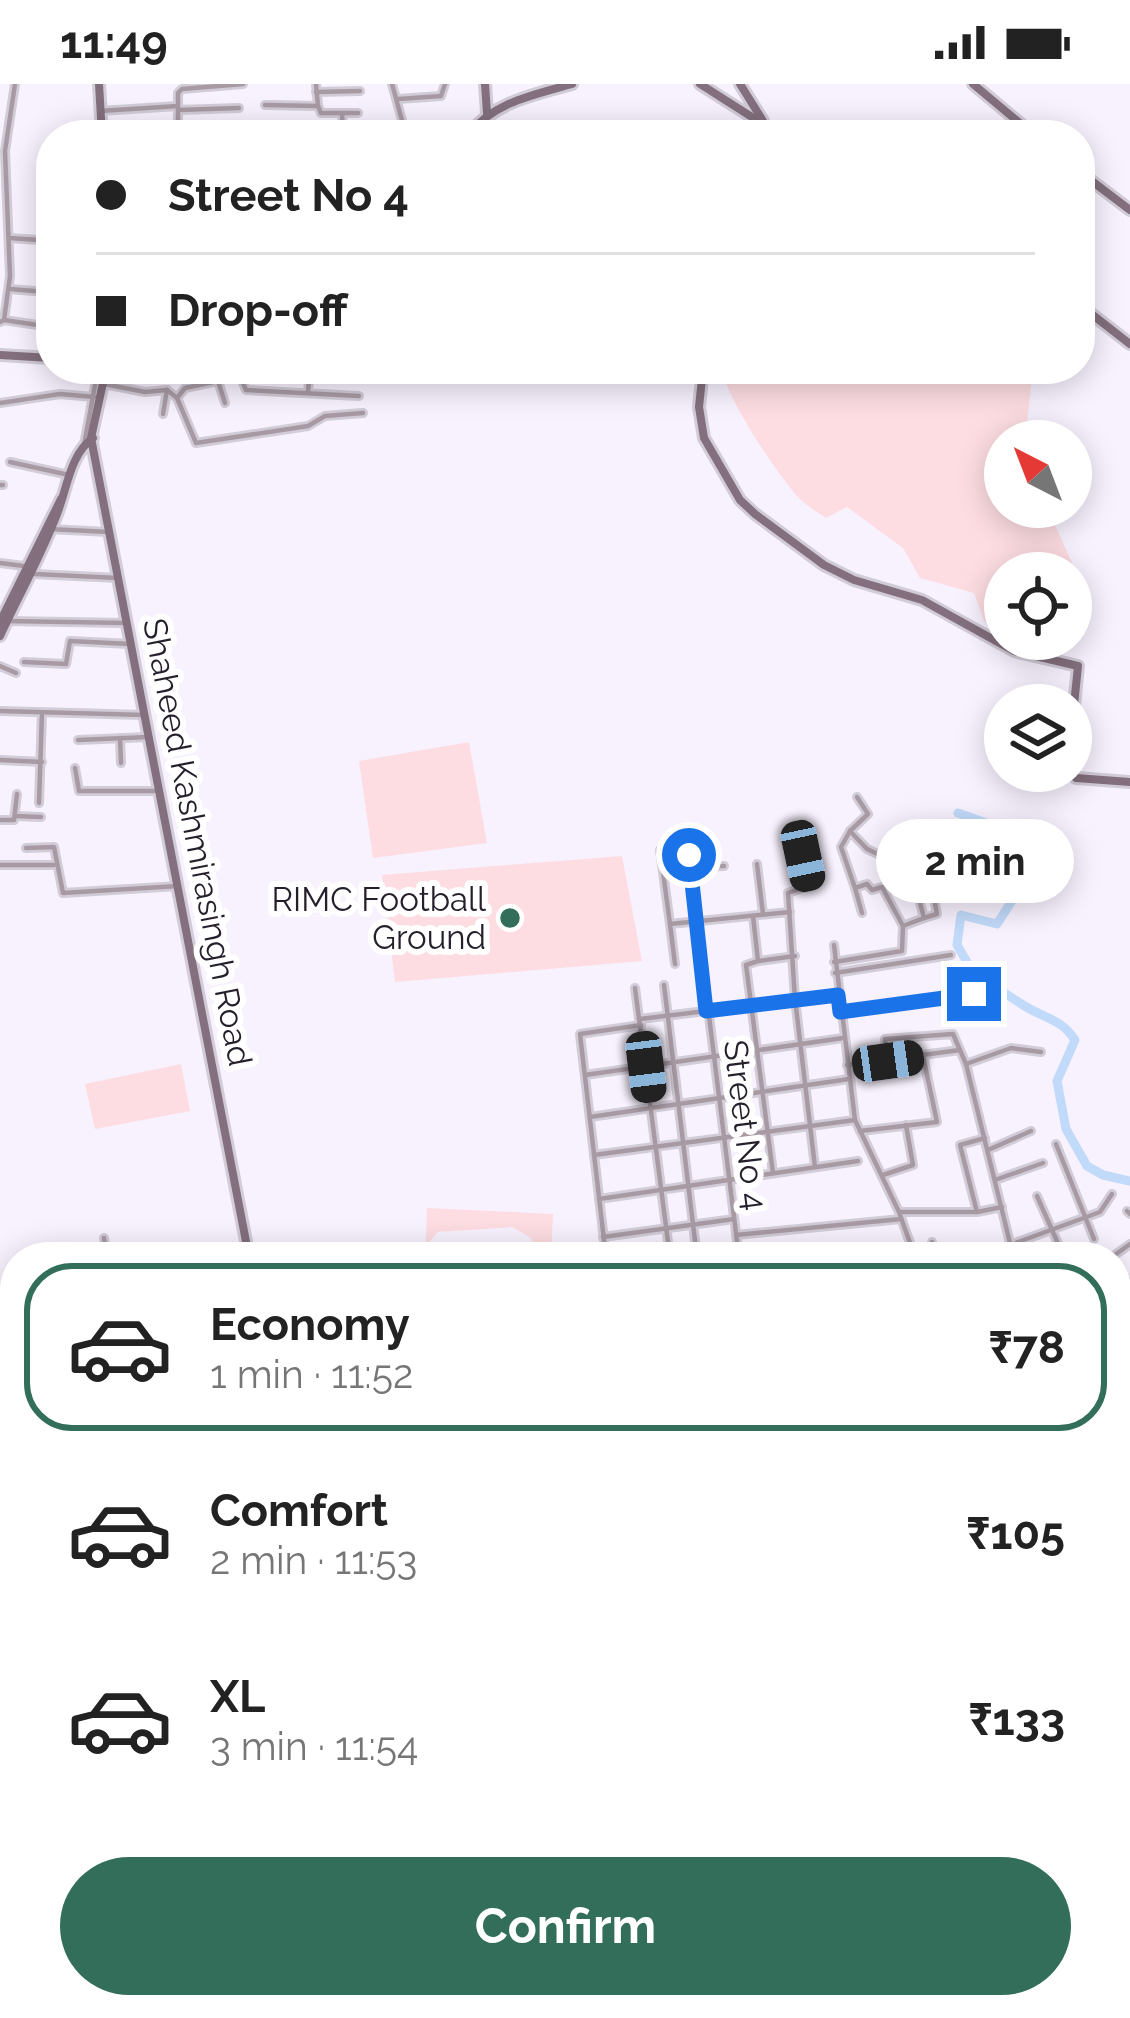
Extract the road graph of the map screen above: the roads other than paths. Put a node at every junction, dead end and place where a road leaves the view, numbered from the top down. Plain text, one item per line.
1 (15, 84) edge
2 (99, 84) edge
3 (243, 84) edge
4 (392, 84) edge
5 (445, 84) edge
6 (485, 84) edge
7 (572, 84) edge
8 (700, 84) edge
9 (740, 84) edge
10 (973, 84) edge
11 (316, 88) edge
12 (360, 91) dead end
13 (398, 99) junction
14 (266, 105) dead end
15 (318, 106) junction
16 (178, 108) junction
17 (238, 108) dead end
18 (100, 111) junction
19 (342, 113) junction
20 (358, 113) dead end
21 (488, 113) junction
22 (101, 120) edge
23 (177, 120) edge
24 (342, 120) edge
25 (403, 120) edge
26 (482, 120) edge
27 (751, 120) edge
28 (760, 120) edge
29 (1016, 120) edge
30 (1095, 183) edge
31 (1130, 210) edge
32 (6, 240) edge
33 (36, 241) edge
34 (0, 268) edge
35 (9, 268) junction
36 (9, 288) junction
37 (36, 291) edge
38 (4, 302) edge
39 (1095, 317) edge
40 (2, 321) edge
41 (36, 325) edge
42 (1130, 344) edge
43 (0, 356) edge
44 (36, 357) edge
45 (98, 384) edge
46 (104, 384) joint
47 (203, 384) edge
48 (219, 384) edge
49 (243, 384) edge
50 (309, 384) edge
51 (701, 384) edge
52 (166, 390) junction
53 (308, 392) junction
54 (359, 396) dead end
55 (94, 397) junction
56 (177, 398) junction
57 (0, 403) edge
58 (225, 404) dead end
59 (363, 413) dead end
60 (163, 414) dead end
61 (90, 438) junction
62 (10, 462) dead end
63 (69, 475) junction
64 (47, 529) junction
65 (110, 532) junction
66 (0, 563) edge
67 (26, 572) junction
68 (118, 578) junction
69 (2, 621) edge
70 (127, 623) junction
71 (0, 636) edge
72 (130, 644) junction
73 (24, 662) dead end
74 (0, 666) edge
75 (16, 673) dead end
76 (1076, 684) edge
77 (0, 711) edge
78 (42, 712) junction
79 (144, 716) junction
80 (148, 737) junction
81 (121, 738) junction
82 (78, 740) dead end
83 (0, 760) edge
84 (42, 762) junction
85 (121, 763) dead end
86 (75, 768) dead end
87 (1092, 779) edge
88 (1130, 782) edge
89 (158, 791) junction
90 (17, 794) dead end
91 (857, 797) dead end
92 (39, 803) dead end
93 (15, 816) junction
94 (41, 817) dead end
95 (0, 820) edge
96 (850, 831) junction
97 (979, 834) dead end
98 (26, 848) dead end
99 (660, 850) dead end
100 (962, 853) junction
101 (689, 855) dead end
102 (803, 856) dead end
103 (884, 856) dead end
104 (757, 864) dead end
105 (0, 865) edge
106 (56, 865) junction
107 (724, 866) dead end
108 (690, 868) junction
109 (993, 882) dead end
110 (178, 886) junction
111 (855, 888) junction
112 (934, 898) dead end
113 (790, 912) junction
114 (862, 913) dead end
115 (763, 914) junction
116 (753, 916) junction
117 (923, 918) junction
118 (697, 922) junction
119 (670, 923) junction
120 (903, 926) junction
121 (834, 945) dead end
122 (951, 955) dead end
123 (795, 956) junction
124 (758, 961) junction
125 (833, 962) junction
126 (675, 964) dead end
127 (835, 973) junction
128 (664, 985) dead end
129 (635, 988) dead end
130 (838, 995) junction
131 (796, 999) junction
132 (750, 1006) junction
133 (706, 1011) junction
134 (840, 1012) junction
135 (668, 1016) junction
136 (640, 1022) junction
137 (988, 1022) dead end
138 (843, 1038) junction
139 (800, 1045) junction
140 (961, 1050) junction
141 (757, 1052) junction
142 (1041, 1052) dead end
143 (923, 1056) junction
144 (712, 1058) junction
145 (888, 1061) junction
146 (673, 1063) junction
147 (966, 1064) junction
148 (847, 1065) junction
149 (646, 1067) junction
150 (585, 1075) junction
151 (849, 1079) junction
152 (806, 1085) junction
153 (763, 1092) junction
154 (718, 1099) junction
155 (679, 1105) junction
156 (652, 1109) junction
157 (590, 1117) junction
158 (855, 1120) junction
159 (906, 1125) junction
160 (810, 1126) junction
161 (768, 1131) junction
162 (860, 1131) junction
163 (1031, 1131) dead end
164 (723, 1138) junction
165 (985, 1138) junction
166 (682, 1143) junction
167 (1056, 1144) dead end
168 (657, 1146) junction
169 (988, 1150) junction
170 (594, 1155) junction
171 (858, 1161) dead end
172 (1043, 1163) dead end
173 (815, 1167) junction
174 (773, 1173) junction
175 (881, 1176) junction
176 (729, 1180) junction
177 (995, 1180) junction
178 (688, 1184) junction
179 (662, 1188) junction
180 (1112, 1194) dead end
181 (1037, 1196) dead end
182 (599, 1199) junction
183 (1002, 1208) junction
184 (977, 1212) junction
185 (900, 1216) junction
186 (1084, 1218) junction
187 (734, 1219) junction
188 (693, 1224) junction
189 (667, 1228) junction
190 (1051, 1229) junction
191 (736, 1235) junction
192 (603, 1237) junction
193 (104, 1238) dead end
194 (1094, 1239) dead end
195 (105, 1242) edge
196 (248, 1242) edge
197 (248, 1242) edge
198 (604, 1242) edge
199 (668, 1242) edge
200 (695, 1242) edge
201 (737, 1242) edge
202 (909, 1242) edge
203 (1013, 1242) edge
204 (1021, 1242) edge
205 (1057, 1242) edge

1 - 32 street
2 - 18 street
3 - 16 street
4 - 13 street
5 - 13 street
6 - 21 street
7 - 21 street
8 - 27 street
9 - 28 street
10 - 29 street
11 - 12 street
11 - 15 street
13 - 25 street
14 - 15 street
15 - 19 street
16 - 17 street
16 - 18 street
16 - 23 street
18 - 22 street
19 - 20 street
19 - 24 street
21 - 26 street
30 - 31 street
32 - 33 street
32 - 35 street
34 - 35 street
35 - 36 street
36 - 37 street
36 - 38 street
38 - 40 street
39 - 42 street
40 - 41 street
43 - 44 street
45 - 55 street
46 - 52 street
46 - 61 street
47 - 56 street
48 - 58 street
49 - 53 street
50 - 53 street
51 - 76 street
52 - 56 street
52 - 60 street
53 - 54 street
55 - 57 street
55 - 61 street
56 - 59 street
61 - 63 street
61 - 65 street, Shaheed Kashmirasingh Road
61 - 196 street, Shaheed Kashmirasingh Road
62 - 63 street
63 - 64 street
64 - 65 street
64 - 67 street
65 - 68 street, Shaheed Kashmirasingh Road
66 - 67 street
67 - 68 street
67 - 69 street
68 - 70 street, Shaheed Kashmirasingh Road
69 - 70 street
69 - 71 street
70 - 72 street, Shaheed Kashmirasingh Road
72 - 73 street
72 - 79 street, Shaheed Kashmirasingh Road
74 - 75 street
77 - 78 street
78 - 79 street
78 - 84 street
79 - 80 street, Shaheed Kashmirasingh Road
80 - 81 street
80 - 89 street, Shaheed Kashmirasingh Road
81 - 82 street
81 - 85 street
83 - 84 street
84 - 92 street
86 - 89 street
87 - 88 street
89 - 110 street, Shaheed Kashmirasingh Road
90 - 93 street
91 - 96 street
93 - 94 street
93 - 95 street
96 - 103 street
96 - 111 street
97 - 100 street
98 - 106 street
99 - 119 street
100 - 109 street
100 - 117 street
101 - 108 street, Street No 4
102 - 113 street
104 - 115 street
105 - 106 street
106 - 110 street
107 - 108 street
108 - 118 street, Street No 4
110 - 197 street, Shaheed Kashmirasingh Road
111 - 114 street
111 - 120 street
112 - 117 street
113 - 115 street
113 - 123 street
115 - 116 street
116 - 118 street
116 - 124 street
117 - 120 street
118 - 119 street
118 - 133 street, Street No 4
119 - 126 street
120 - 125 street
121 - 125 street
122 - 127 street
123 - 124 street
123 - 131 street
124 - 132 street
125 - 127 street
127 - 130 street
128 - 135 street
129 - 136 street
130 - 131 street
130 - 134 street
131 - 132 street
131 - 139 street
132 - 133 street
132 - 141 street
133 - 135 street
133 - 144 street, Street No 4
134 - 137 street
134 - 138 street
135 - 136 street
135 - 146 street
136 - 149 street
136 - 150 street
138 - 139 street
138 - 148 street
139 - 141 street
139 - 152 street
140 - 143 street
140 - 145 street
140 - 147 street
141 - 144 street
141 - 153 street
142 - 147 street
143 - 145 street
143 - 159 street
144 - 146 street
144 - 154 street, Street No 4
145 - 148 street
146 - 149 street
146 - 155 street
147 - 165 street
148 - 151 street
149 - 150 street
149 - 156 street
150 - 157 street
151 - 152 street
151 - 158 street
152 - 153 street
152 - 160 street
153 - 154 street
153 - 161 street
154 - 155 street
154 - 164 street, Street No 4
155 - 156 street
155 - 166 street
156 - 157 street
156 - 168 street
157 - 170 street
158 - 160 street
158 - 162 street
159 - 162 street
159 - 175 street
160 - 161 street
160 - 173 street
161 - 164 street
161 - 174 street
162 - 175 street
163 - 169 street
164 - 166 street
164 - 176 street, Street No 4
165 - 169 street
165 - 184 street
166 - 168 street
166 - 178 street
167 - 186 street
168 - 170 street
168 - 179 street
169 - 177 street
170 - 182 street
171 - 173 street
172 - 177 street
173 - 174 street
174 - 176 street
175 - 185 street
176 - 178 street
176 - 187 street, Street No 4
177 - 183 street
178 - 179 street
178 - 188 street
179 - 182 street
179 - 189 street
180 - 186 street
181 - 190 street
182 - 192 street
183 - 184 street
183 - 203 street
184 - 185 street
185 - 191 street
185 - 202 street
186 - 190 street
186 - 194 street
187 - 188 street
187 - 191 street, Street No 4
188 - 189 street
188 - 200 street
189 - 192 street
189 - 199 street
190 - 204 street
190 - 205 street
191 - 201 street, Street No 4
192 - 198 street
193 - 195 street

